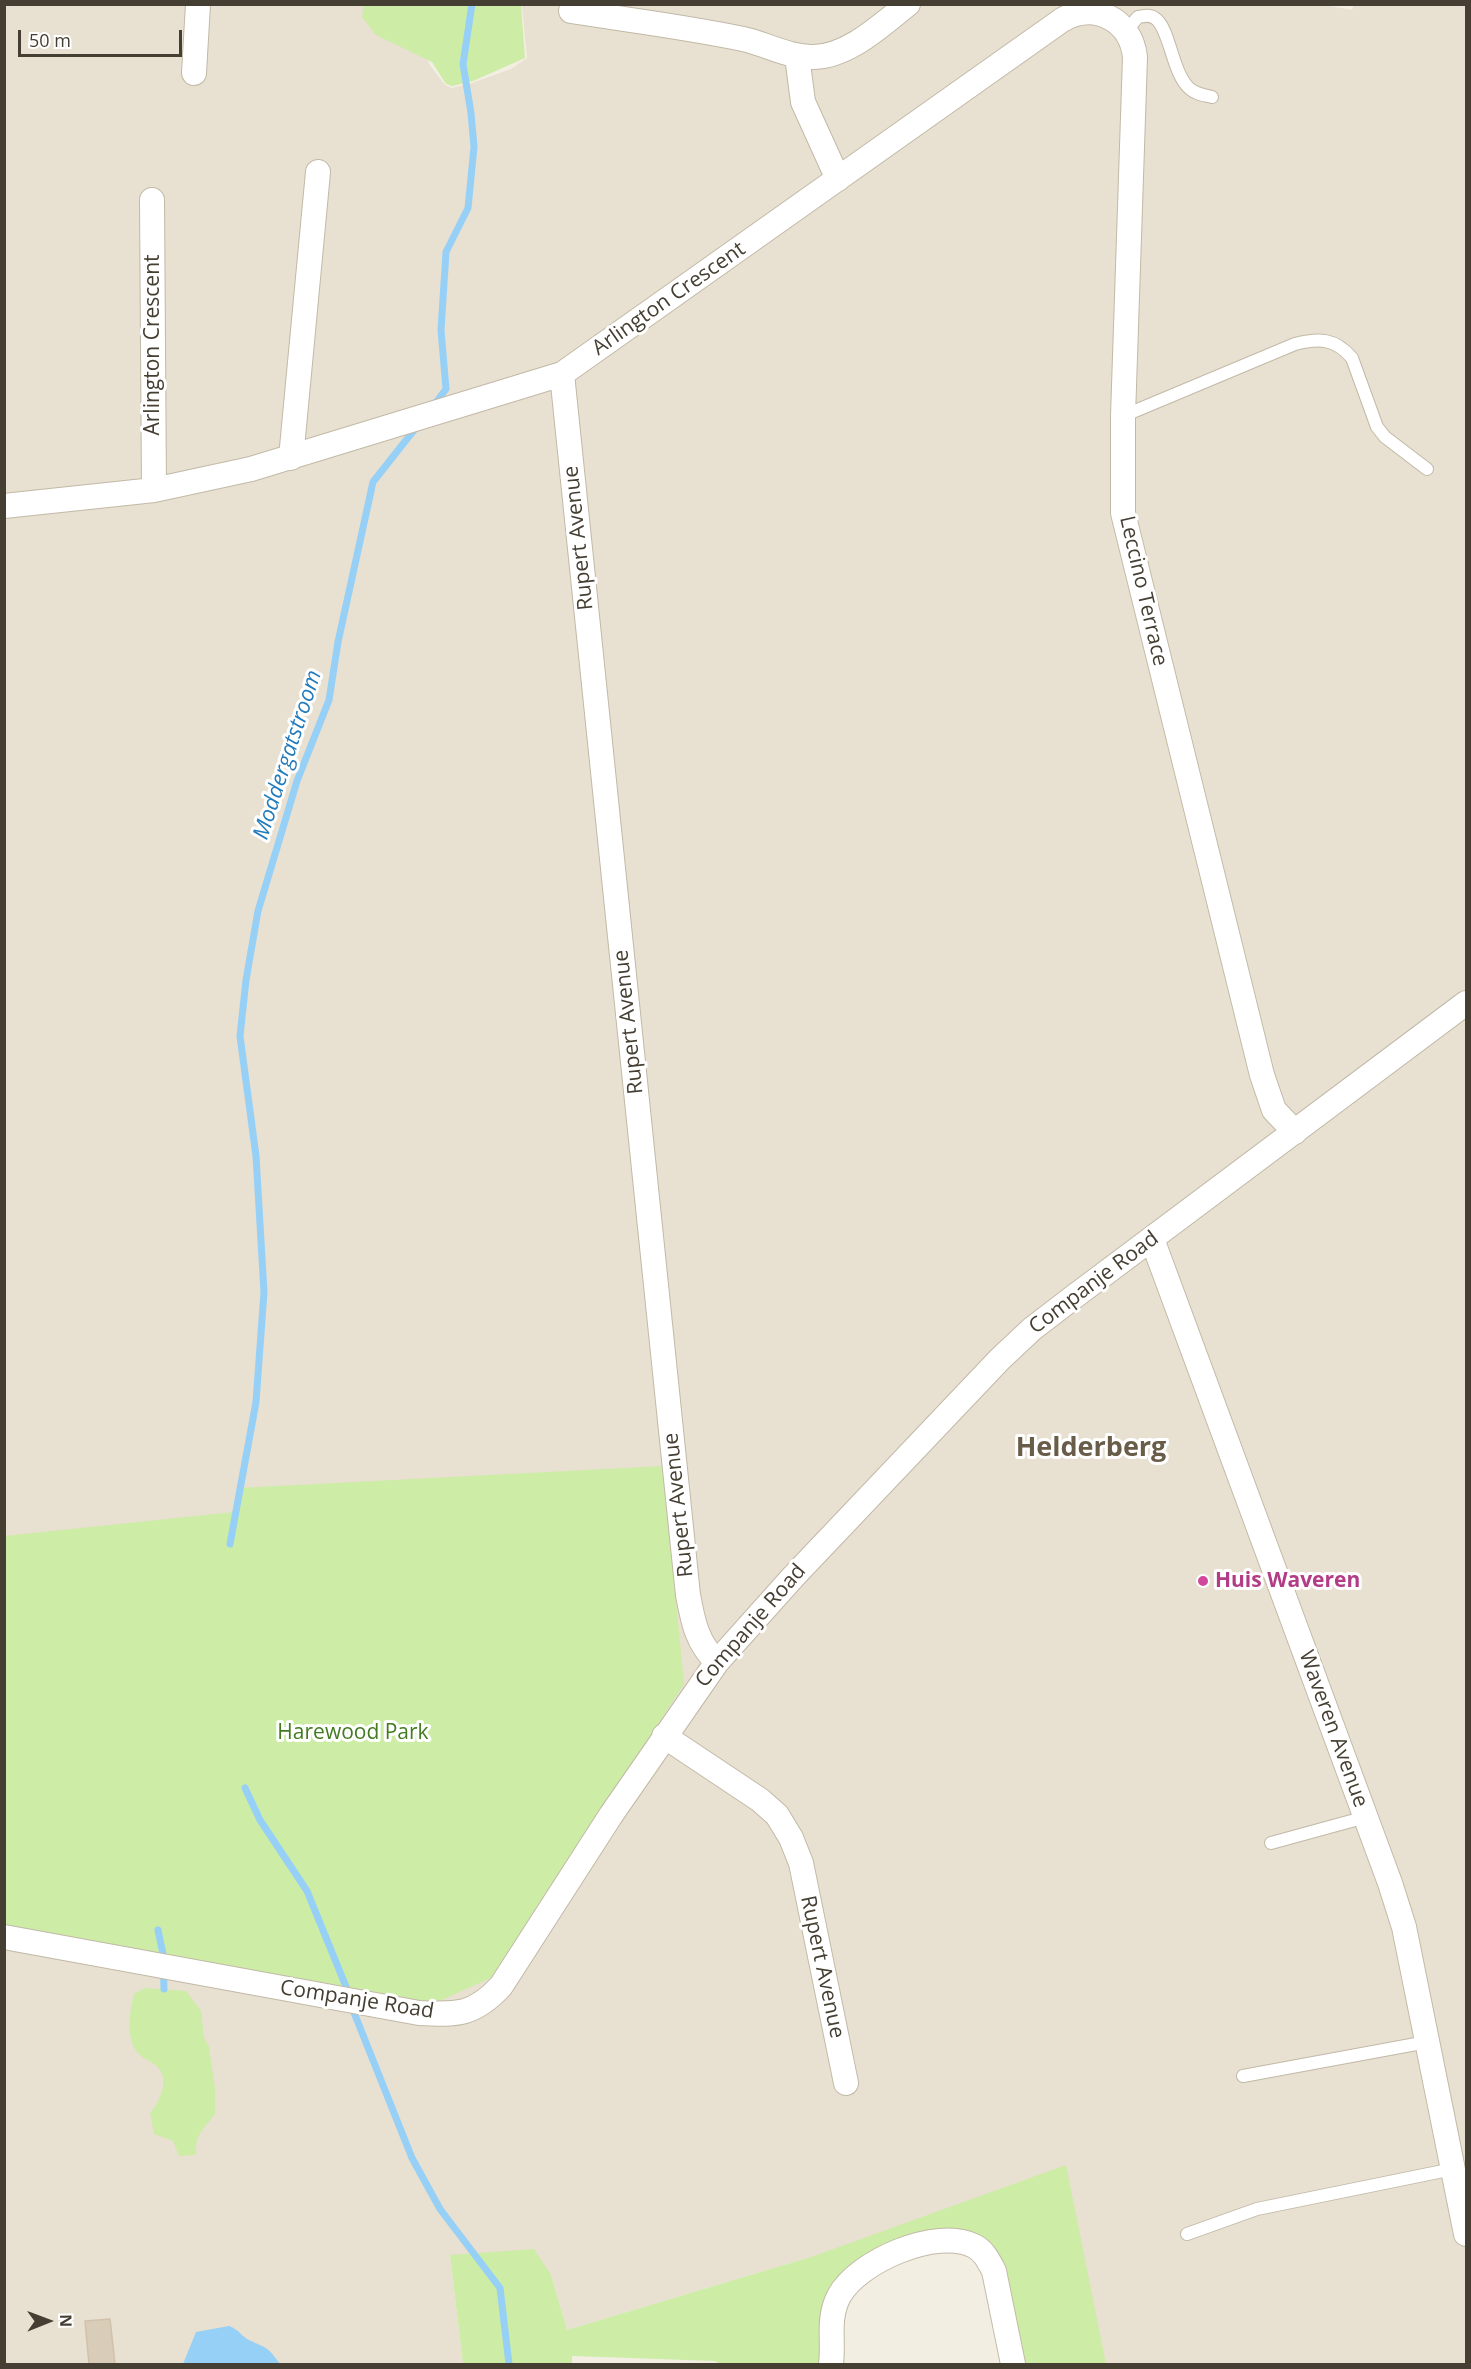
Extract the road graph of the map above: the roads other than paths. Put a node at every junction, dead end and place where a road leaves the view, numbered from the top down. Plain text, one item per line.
1 (198, 4) edge
2 (908, 4) edge
3 (571, 11) dead end
4 (1126, 31) junction
5 (797, 56) junction
6 (194, 73) dead end
7 (1212, 97) dead end
8 (318, 172) dead end
9 (838, 179) junction
10 (152, 200) dead end
11 (562, 374) junction
12 (1123, 416) junction
13 (291, 458) junction
14 (1427, 469) dead end
15 (154, 490) junction
16 (4, 506) edge
17 (1467, 1003) edge
18 (1294, 1132) junction
19 (1152, 1239) junction
20 (717, 1662) junction
21 (664, 1736) junction
22 (1366, 1817) junction
23 (1271, 1843) dead end
24 (4, 1937) edge
25 (1427, 2042) junction
26 (1243, 2076) dead end
27 (846, 2083) dead end
28 (1454, 2169) junction
29 (1187, 2234) dead end
30 (1467, 2234) edge
31 (831, 2364) edge
32 (1013, 2364) edge

1 - 6 street
2 - 5 street
3 - 5 street
4 - 7 lane
4 - 9 street, Arlington Crescent
4 - 12 street, Leccino Terrace
5 - 9 street
8 - 13 street
9 - 11 street, Arlington Crescent
10 - 15 street, Arlington Crescent
11 - 13 street, Arlington Crescent
11 - 20 street, Rupert Avenue
12 - 14 lane
12 - 18 street, Leccino Terrace
13 - 15 street, Arlington Crescent
15 - 16 street, Arlington Crescent
17 - 18 street, Companje Road
18 - 19 street, Companje Road
19 - 20 street, Companje Road
19 - 22 street, Waveren Avenue
20 - 21 street, Companje Road
21 - 24 street, Companje Road
21 - 27 street, Rupert Avenue
22 - 23 lane
22 - 25 street, Waveren Avenue
25 - 26 lane
25 - 28 street, Waveren Avenue
28 - 29 lane
28 - 30 street, Waveren Avenue
31 - 32 street

